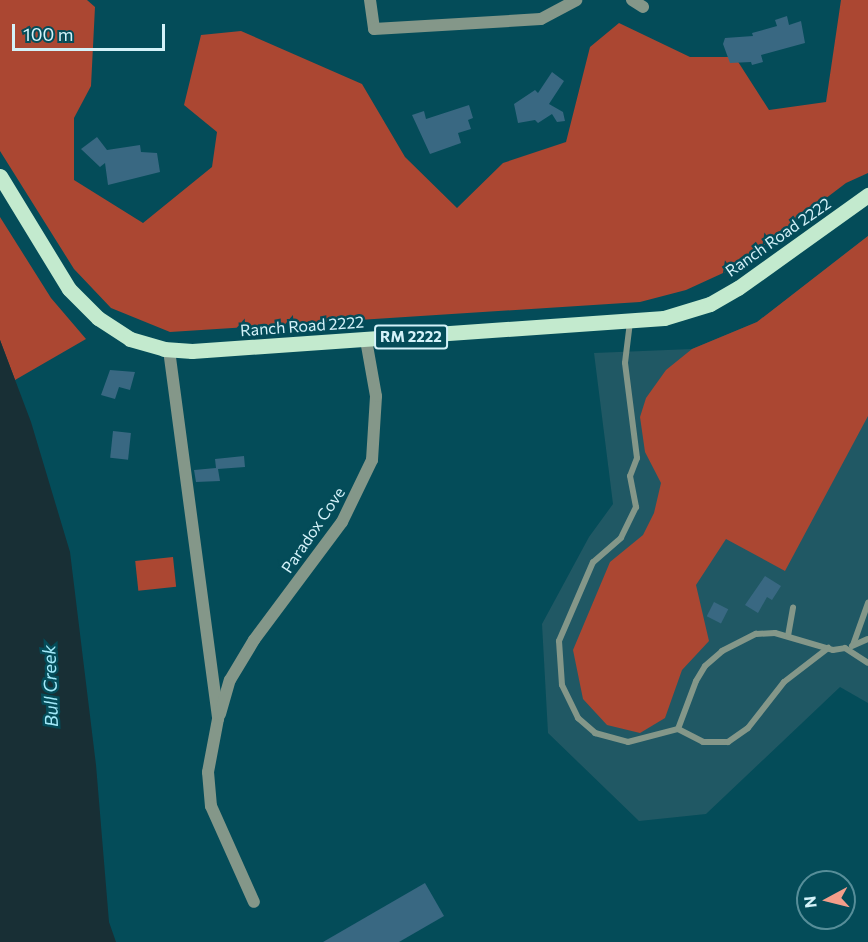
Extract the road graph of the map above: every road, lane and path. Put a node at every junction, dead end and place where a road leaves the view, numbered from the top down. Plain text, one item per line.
1 (370, 0) edge
2 (576, 0) edge
3 (632, 0) edge
4 (643, 7) dead end
5 (0, 176) edge
6 (868, 195) edge
7 (630, 322) junction
8 (366, 340) junction
9 (170, 350) junction
10 (868, 603) edge
11 (793, 607) dead end
12 (788, 636) junction
13 (868, 639) edge
14 (853, 645) junction
15 (828, 648) junction
16 (845, 648) junction
17 (868, 663) edge
18 (218, 719) junction
19 (678, 729) junction
20 (254, 902) dead end

1 - 2 street
3 - 4 street
5 - 9 main road, Ranch Road 2222 / RM 2222
6 - 7 main road, Ranch Road 2222 / RM 2222
7 - 8 main road, Ranch Road 2222 / RM 2222
7 - 19 lane
8 - 9 main road, Ranch Road 2222 / RM 2222
8 - 18 street, Paradox Cove
9 - 18 street
10 - 14 lane
11 - 12 lane
12 - 15 lane
12 - 19 lane
13 - 14 lane
14 - 16 lane
15 - 16 lane
15 - 19 lane
16 - 17 lane
18 - 20 street

